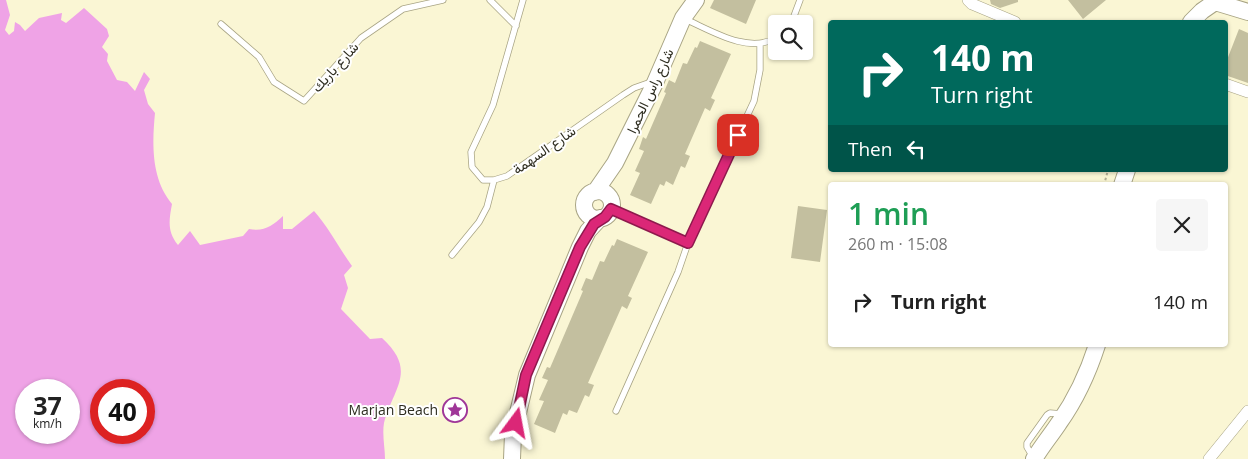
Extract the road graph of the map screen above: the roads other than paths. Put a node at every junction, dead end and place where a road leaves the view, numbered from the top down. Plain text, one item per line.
1 (443, 0) edge
2 (490, 0) edge
3 (523, 0) edge
4 (687, 0) edge
5 (696, 0) edge
6 (800, 0) edge
7 (968, 0) edge
8 (1248, 12) edge
9 (794, 15) edge
10 (1196, 17) edge
11 (684, 18) junction
12 (1010, 20) edge
13 (222, 24) dead end
14 (516, 26) junction
15 (768, 42) edge
16 (760, 45) junction
17 (654, 82) junction
18 (1228, 85) edge
19 (1248, 92) edge
20 (494, 180) junction
21 (604, 204) junction
22 (688, 243) junction
23 (580, 247) junction
24 (452, 255) dead end
25 (1097, 347) edge
26 (616, 411) dead end
27 (1248, 411) edge
28 (512, 459) edge
29 (1034, 459) edge
30 (1209, 459) edge

1 - 13 lane, شارع باريك
2 - 14 lane
3 - 14 lane
4 - 11 street, شارع راس الحمرا
5 - 11 street, شارع راس الحمرا
6 - 9 lane
7 - 12 street
8 - 10 street
11 - 16 lane
11 - 17 street, شارع راس الحمرا
14 - 20 lane
15 - 16 lane
16 - 22 lane
17 - 20 lane, شارع السهمة
17 - 21 street, شارع راس الحمرا
18 - 19 street
20 - 24 lane
21 - 22 lane
21 - 23 street, شارع راس الحمرا
21 - 23 street, شارع راس الحمرا
22 - 26 lane
23 - 28 street, شارع راس الحمرا
25 - 29 street
27 - 30 street

